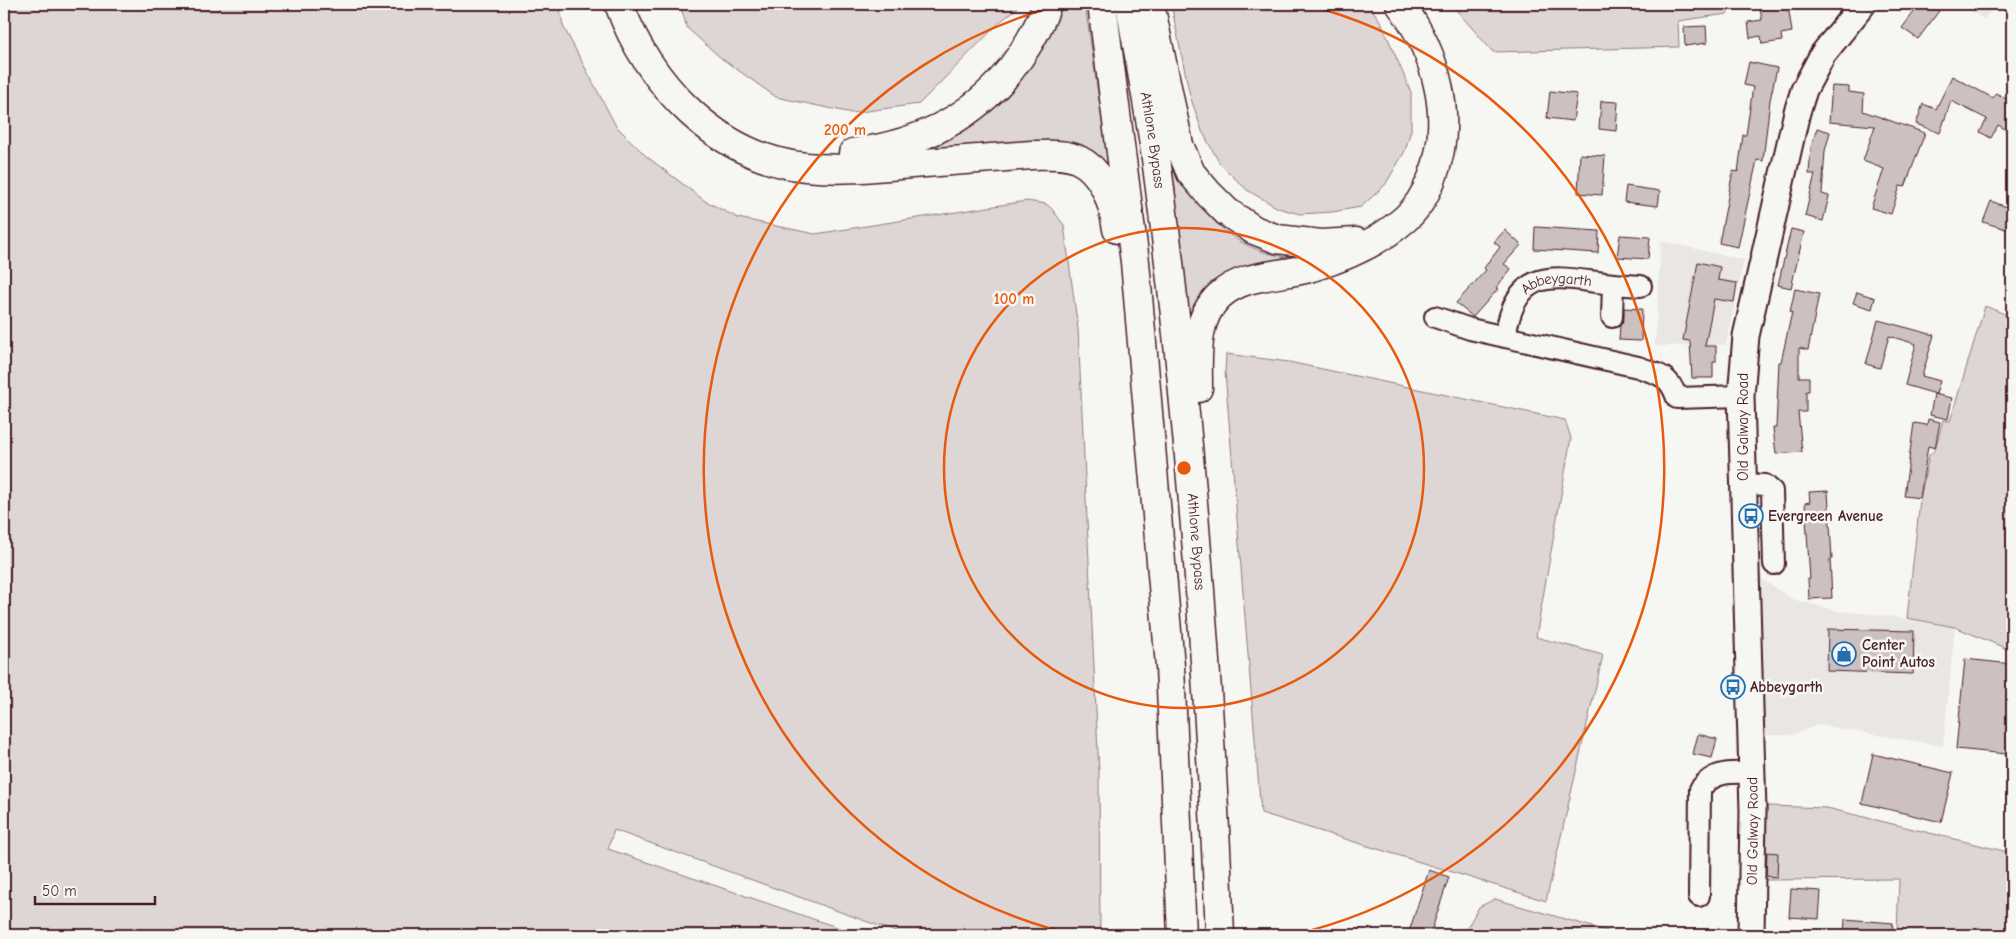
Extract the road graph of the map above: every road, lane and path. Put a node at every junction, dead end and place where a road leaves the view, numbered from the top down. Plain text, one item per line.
1 (619, 4) edge
2 (637, 4) edge
3 (1047, 4) edge
4 (1102, 4) edge
5 (1130, 4) edge
6 (1150, 4) edge
7 (1400, 4) edge
8 (1863, 4) edge
9 (1377, 240) junction
10 (1614, 284) junction
11 (1641, 286) dead end
12 (1435, 317) dead end
13 (1612, 317) dead end
14 (1141, 328) junction
15 (1505, 337) junction
16 (1741, 396) junction
17 (1743, 484) junction
18 (1193, 487) junction
19 (1774, 564) dead end
20 (1752, 773) junction
21 (1699, 896) dead end
22 (1182, 935) edge
23 (1220, 935) edge
24 (1751, 935) edge

1 - 14 highway
2 - 3 highway
4 - 14 highway, Athlone Bypass
5 - 18 highway, Athlone Bypass
6 - 9 highway
7 - 9 highway
8 - 16 main road, Old Galway Road
9 - 18 highway
10 - 11 street, Abbeygarth
10 - 13 street, Abbeygarth
10 - 15 street, Abbeygarth
12 - 15 street
14 - 22 highway, Athlone Bypass
15 - 16 street
16 - 17 main road, Old Galway Road
17 - 19 street
17 - 20 main road, Old Galway Road
18 - 23 highway, Athlone Bypass
20 - 21 street
20 - 24 main road, Old Galway Road

